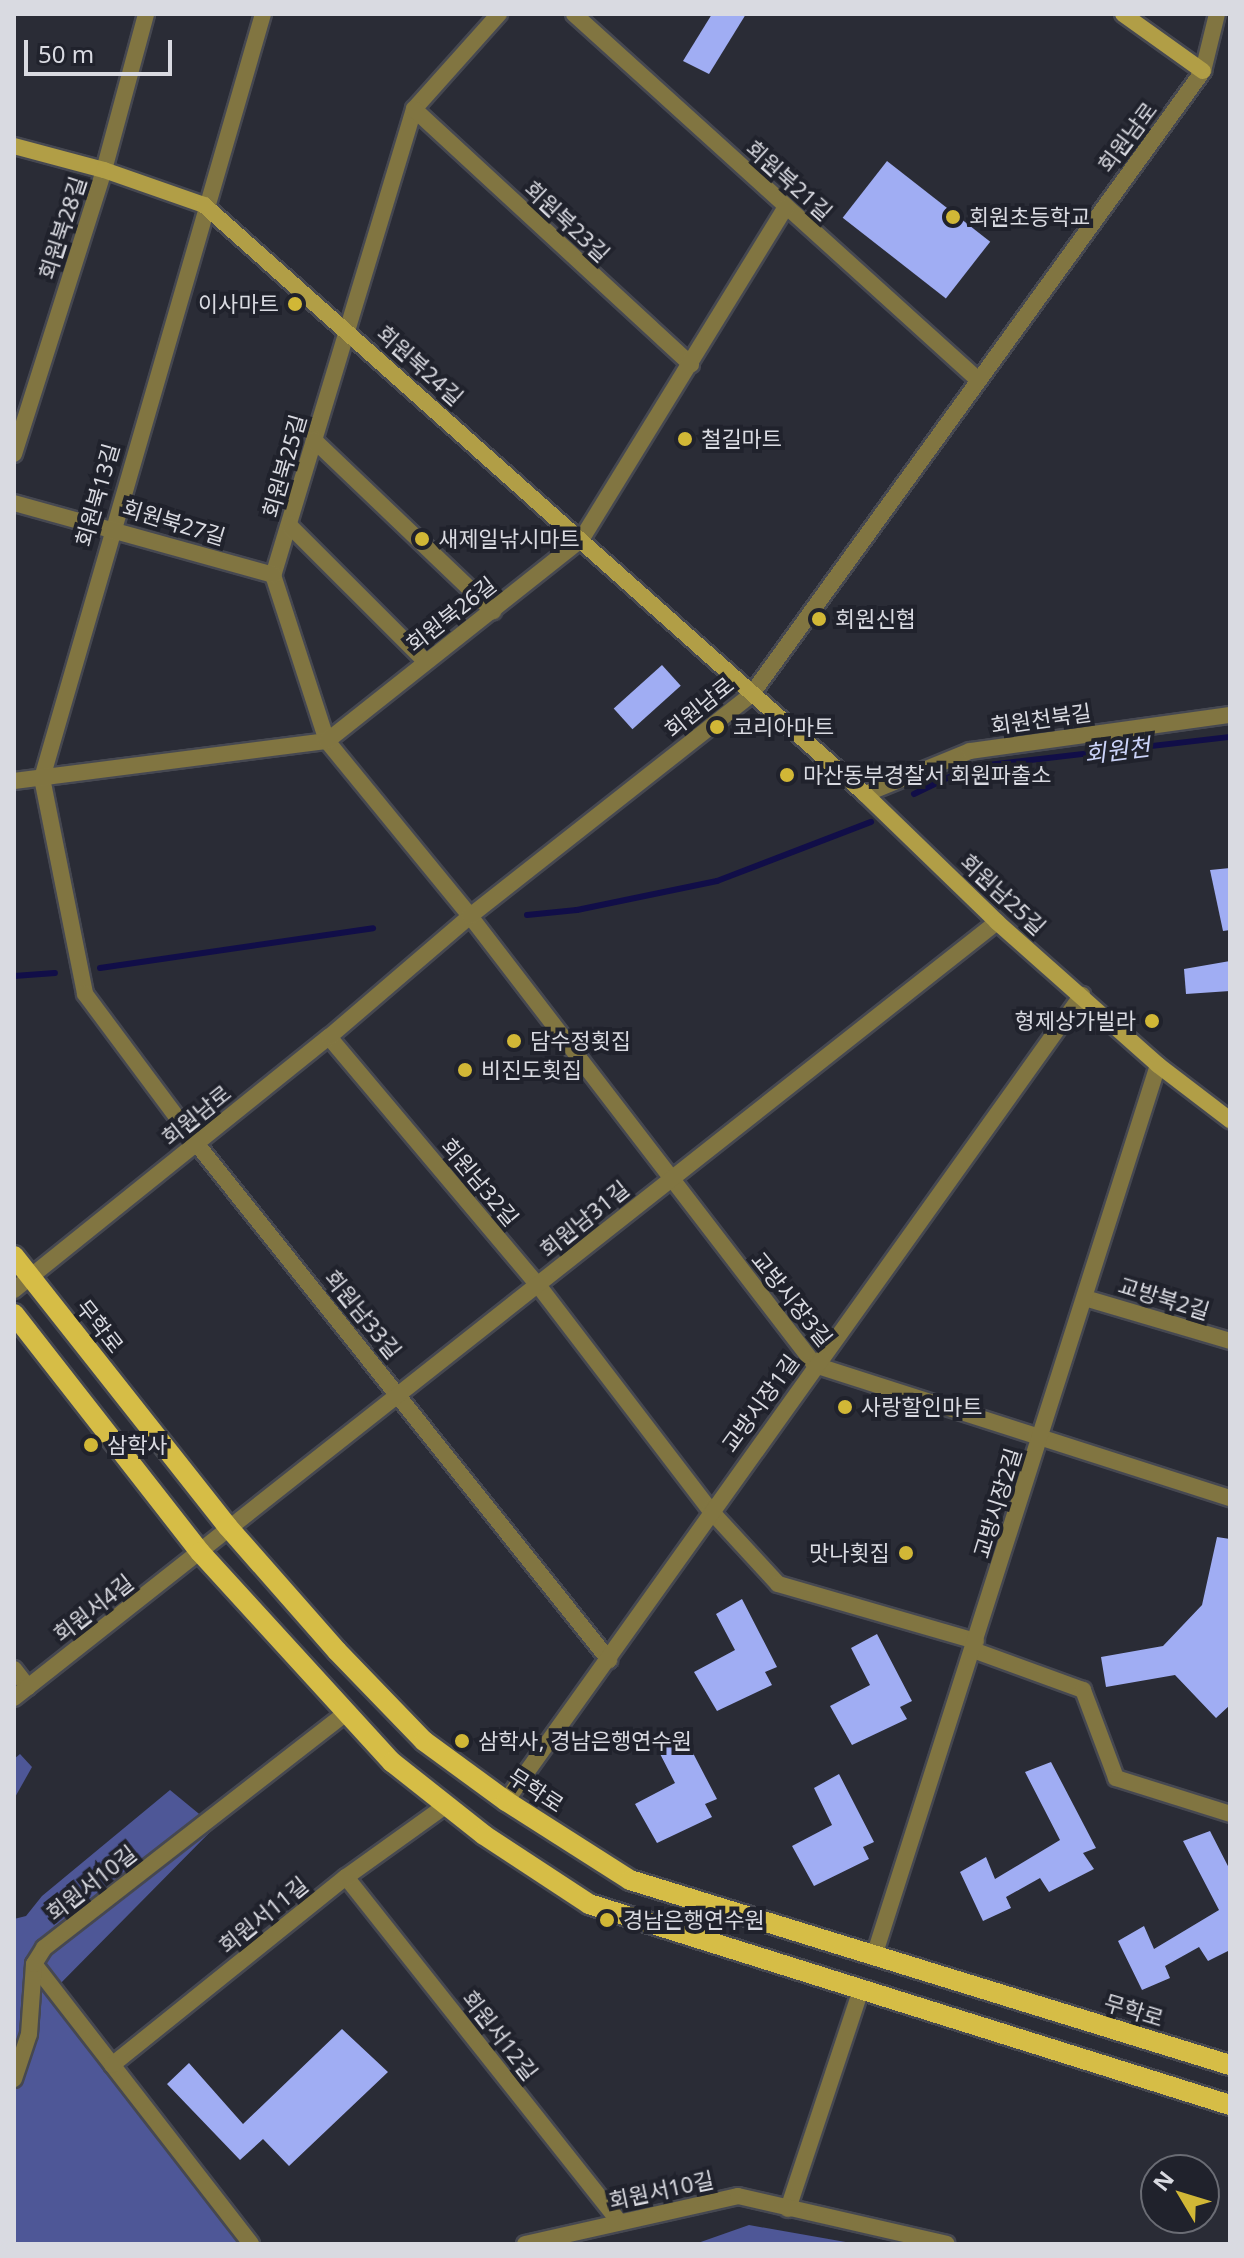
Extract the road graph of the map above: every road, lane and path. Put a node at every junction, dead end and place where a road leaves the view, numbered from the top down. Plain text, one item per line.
1 (146, 14) edge
2 (263, 14) edge
3 (499, 14) edge
4 (574, 14) edge
5 (1123, 14) edge
6 (1217, 14) edge
7 (1203, 71) junction
8 (414, 109) junction
9 (14, 146) edge
10 (104, 170) junction
11 (204, 205) junction
12 (786, 207) junction
13 (346, 329) junction
14 (691, 365) junction
15 (976, 378) junction
16 (314, 440) junction
17 (14, 454) edge
18 (14, 503) edge
19 (111, 526) junction
20 (290, 526) junction
21 (581, 540) junction
22 (273, 575) junction
23 (493, 611) junction
24 (426, 662) junction
25 (751, 695) junction
26 (1230, 715) edge
27 (327, 741) junction
28 (42, 778) junction
29 (14, 781) edge
30 (865, 794) junction
31 (470, 916) junction
32 (997, 922) junction
33 (85, 994) joint
34 (1082, 995) junction
35 (329, 1037) junction
36 (1158, 1065) junction
37 (1230, 1120) edge
38 (196, 1143) junction
39 (668, 1178) junction
40 (14, 1256) edge
41 (31, 1276) junction
42 (538, 1285) junction
43 (14, 1290) edge
44 (1085, 1298) junction
45 (14, 1314) edge
46 (1230, 1341) edge
47 (815, 1365) junction
48 (399, 1394) junction
49 (1040, 1439) junction
50 (1230, 1498) edge
51 (710, 1510) junction
52 (228, 1527) junction
53 (200, 1552) junction
54 (975, 1646) junction
55 (609, 1660) junction
56 (14, 1669) edge
57 (21, 1692) edge
58 (346, 1713) junction
59 (506, 1801) junction
60 (445, 1806) junction
61 (1230, 1814) edge
62 (346, 1877) junction
63 (875, 1953) junction
64 (34, 1964) junction
65 (861, 1989) junction
66 (112, 2065) junction
67 (1230, 2065) edge
68 (14, 2079) edge
69 (1230, 2105) edge
70 (788, 2209) junction
71 (618, 2220) junction
72 (251, 2244) edge
73 (525, 2244) edge
74 (947, 2244) edge

1 - 10 street, 회원북28길
2 - 11 street, 회원북13길
3 - 8 street, 회원북25길
4 - 12 street, 회원북21길
5 - 7 main road
6 - 7 street, 회원남로
7 - 15 street, 회원남로
8 - 13 street, 회원북25길
8 - 14 street, 회원북23길
9 - 10 main road, 회원북24길
10 - 11 main road, 회원북24길
10 - 17 street, 회원북28길
11 - 13 main road, 회원북24길
11 - 19 street, 회원북13길
12 - 14 street, 회원북26길
12 - 15 street, 회원북21길
13 - 16 street, 회원북25길
13 - 21 main road, 회원북24길
14 - 21 street, 회원북26길
15 - 25 street, 회원남로
16 - 20 street, 회원북25길
16 - 23 street
18 - 19 street, 회원북27길
19 - 22 street, 회원북27길
19 - 28 street, 회원북13길
20 - 22 street, 회원북25길
20 - 24 street
21 - 23 street, 회원북26길
21 - 25 main road, 회원북24길
22 - 27 street
23 - 24 street, 회원북26길
24 - 27 street, 회원북26길
25 - 30 main road, 회원남25길
25 - 31 street, 회원남로
26 - 30 street, 회원천북길
27 - 28 street
27 - 31 street
28 - 29 street
28 - 33 street, 회원북13길
30 - 32 main road, 회원남25길
31 - 35 street, 회원남로
31 - 39 street, 교방시장3길
32 - 34 main road, 회원남25길
32 - 39 street, 회원남31길
33 - 38 street, 회원남33길
34 - 36 main road, 회원남25길
34 - 47 street, 교방시장1길
35 - 38 street, 회원남로
35 - 42 street, 회원남32길
36 - 37 main road, 회원남25길
36 - 44 street, 교방시장2길
38 - 41 street, 회원남로
38 - 48 street, 회원남33길
39 - 42 street, 회원남31길
39 - 47 street, 교방시장3길
40 - 41 main road, 무학로
41 - 43 street, 회원남로
41 - 52 main road, 무학로
42 - 48 street, 회원남31길
42 - 51 street, 회원남32길
44 - 46 street, 교방북2길
44 - 49 street, 교방시장2길
45 - 53 main road
47 - 49 street, 교방시장3길
47 - 51 street, 교방시장1길
48 - 52 street, 회원남31길
48 - 55 street, 회원남33길
49 - 50 street, 교방시장3길
49 - 54 street, 교방시장2길
51 - 54 street, 회원남32길
51 - 55 street, 교방시장1길
52 - 53 street, 회원남31길
52 - 59 main road, 무학로
53 - 57 street, 회원서4길
53 - 58 main road
54 - 61 street, 회원남32길
54 - 63 street, 교방시장2길
55 - 59 street, 교방시장1길
56 - 57 street
58 - 60 main road
58 - 64 street, 회원서10길
59 - 63 main road, 무학로
60 - 62 street, 회원서11길
60 - 65 main road
62 - 66 street, 회원서11길
62 - 71 street, 회원서12길
63 - 67 main road, 무학로
64 - 66 street
64 - 68 street
65 - 69 main road
65 - 70 street
66 - 72 street
70 - 71 street, 회원서10길
70 - 74 street, 회원서10길
71 - 73 street, 회원서10길

